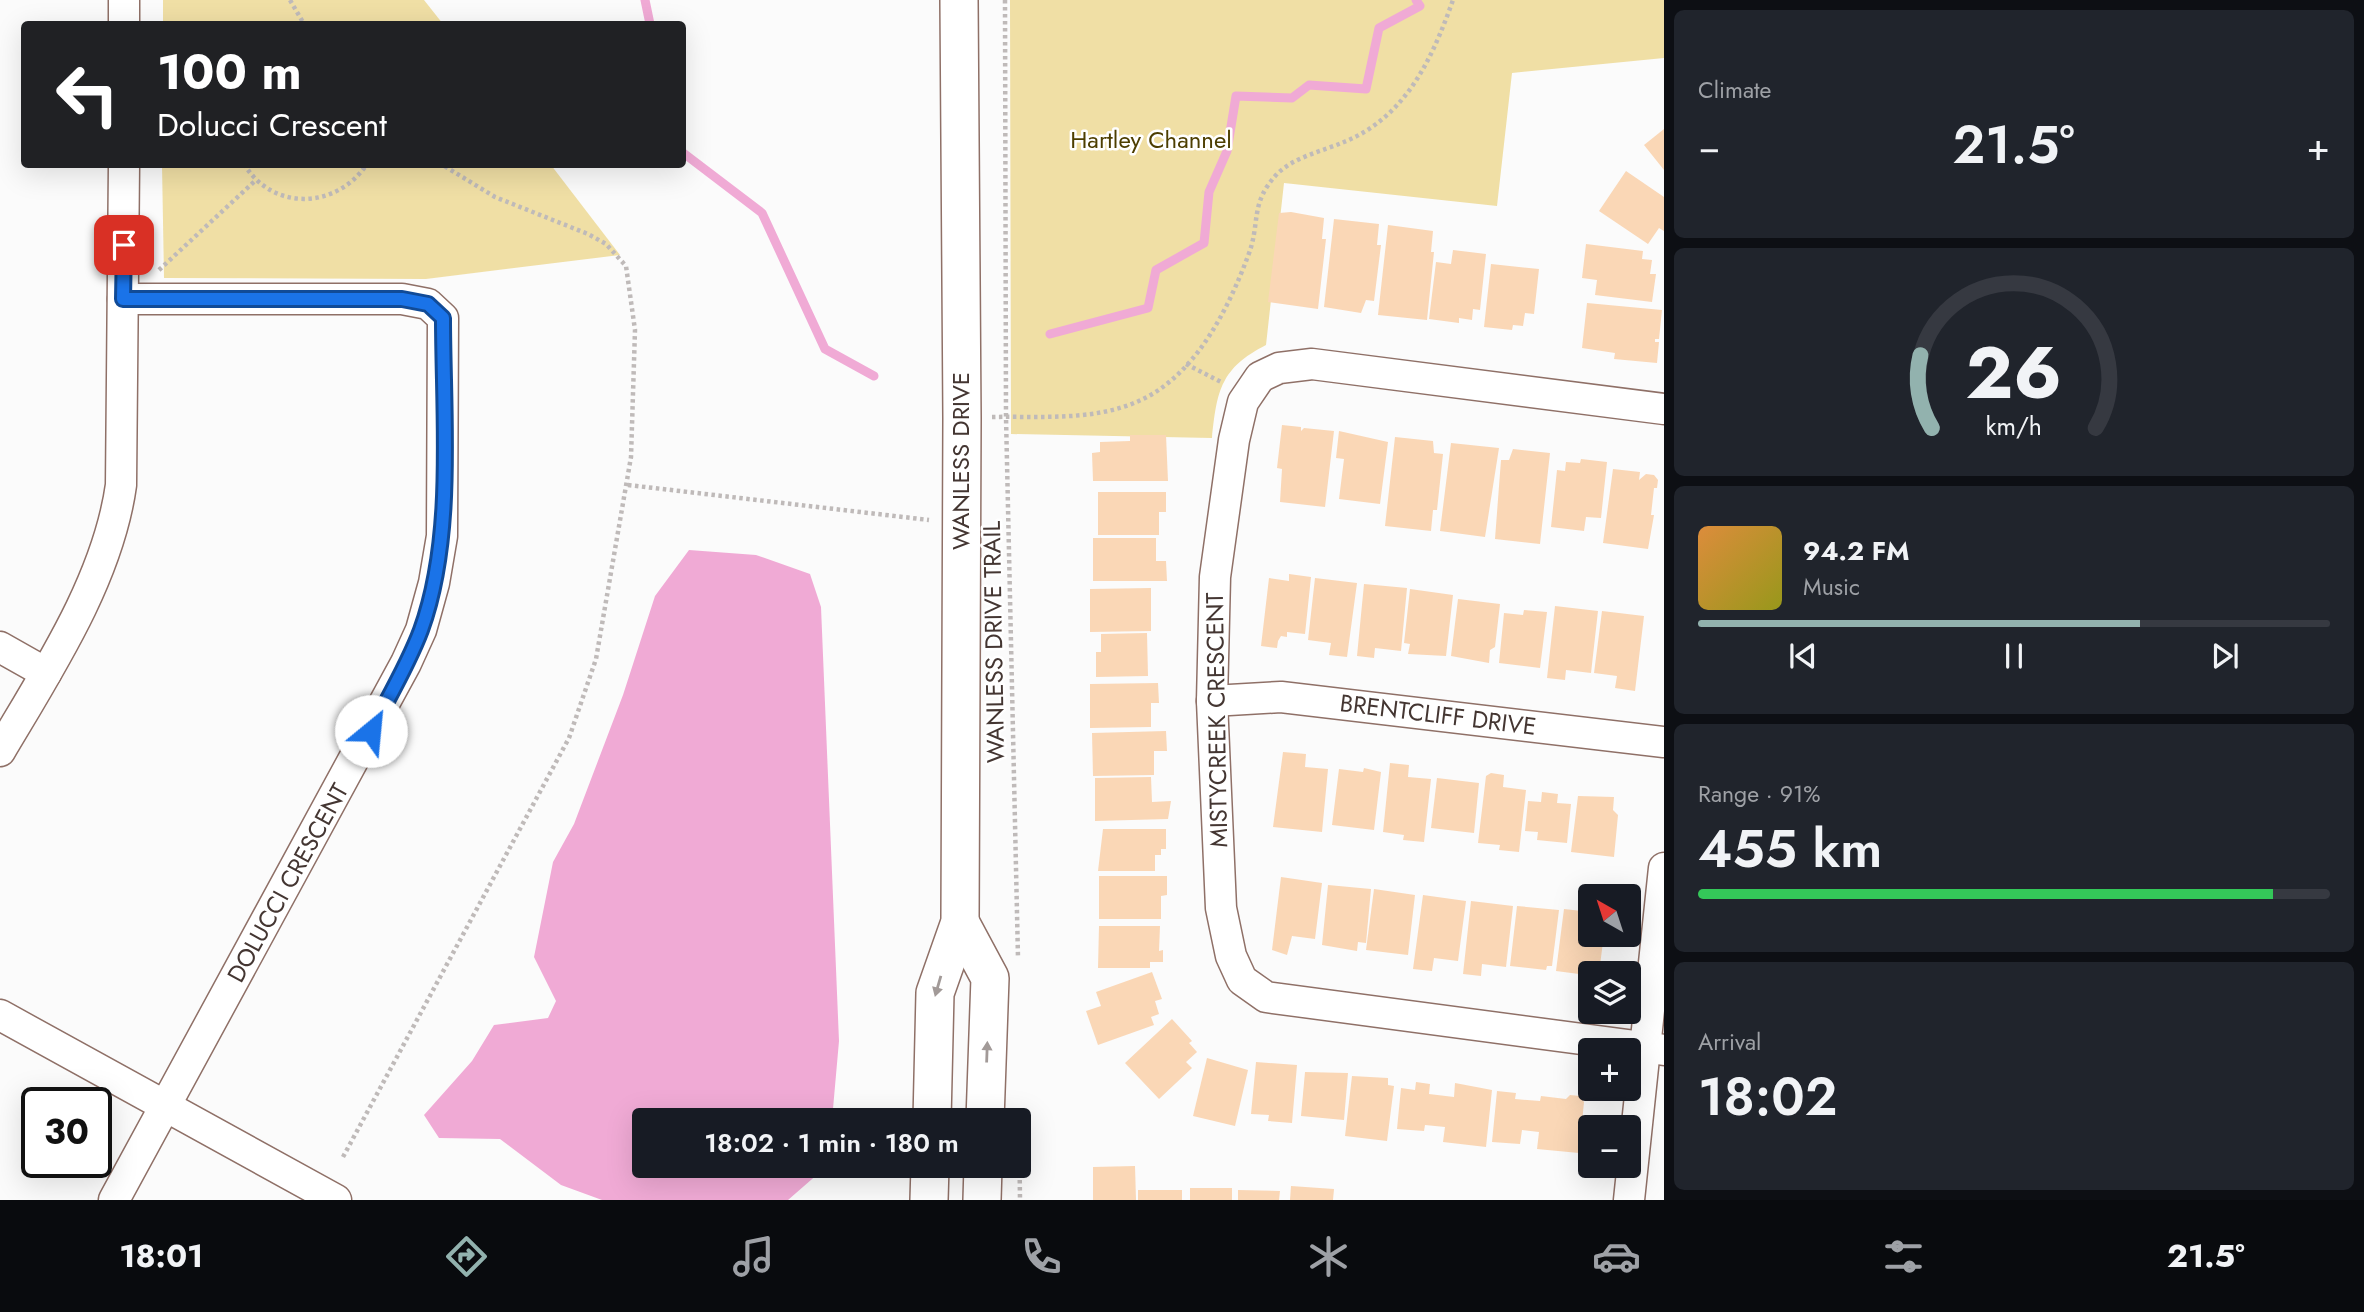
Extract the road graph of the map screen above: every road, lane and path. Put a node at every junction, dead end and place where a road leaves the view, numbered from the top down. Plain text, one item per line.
1 (124, 0) edge
2 (290, 0) edge
3 (959, 0) edge
4 (1005, 0) edge
5 (1453, 0) edge
6 (124, 21) edge
7 (302, 21) edge
8 (124, 168) edge
9 (247, 168) edge
10 (364, 168) edge
11 (448, 168) edge
12 (256, 180) junction
13 (157, 272) dead end
14 (123, 299) junction
15 (1186, 364) junction
16 (1247, 395) junction
17 (1664, 409) edge
18 (1006, 417) junction
19 (962, 418) junction
20 (628, 485) junction
21 (960, 524) junction
22 (0, 647) edge
23 (46, 673) junction
24 (1212, 701) junction
25 (1664, 742) edge
26 (0, 751) edge
27 (1664, 868) edge
28 (960, 922) junction
29 (1018, 960) dead end
30 (0, 1015) edge
31 (1655, 1049) edge
32 (165, 1106) junction
33 (932, 1108) edge
34 (985, 1108) edge
35 (343, 1157) dead end
36 (930, 1178) edge
37 (983, 1178) edge
38 (1020, 1178) edge
39 (114, 1200) edge
40 (337, 1200) edge
41 (929, 1200) edge
42 (982, 1200) edge
43 (1020, 1200) edge
44 (1629, 1200) edge

1 - 6 street
2 - 7 path
3 - 19 main road, WANLESS DRIVE
4 - 18 path, WANLESS DRIVE TRAIL
5 - 15 path
8 - 14 street
9 - 12 path
10 - 12 path
11 - 20 path
12 - 13 path
14 - 23 street
14 - 32 street, DOLUCCI CRESCENT
15 - 16 path
15 - 18 path
16 - 17 street
16 - 24 street, MISTYCREEK CRESCENT
18 - 19 path
18 - 29 path, WANLESS DRIVE TRAIL
19 - 21 main road, WANLESS DRIVE
20 - 21 path
20 - 35 path
21 - 28 main road, WANLESS DRIVE
22 - 23 street
23 - 26 street
24 - 25 street, BRENTCLIFF DRIVE
24 - 31 street, MISTYCREEK CRESCENT
27 - 31 street
28 -> 33 main road, WANLESS DRIVE
34 -> 28 main road, WANLESS DRIVE
30 - 32 street
31 - 44 street
32 - 39 street, DOLUCCI CRESCENT
32 - 40 street
36 - 41 main road
37 - 42 main road
38 - 43 path

